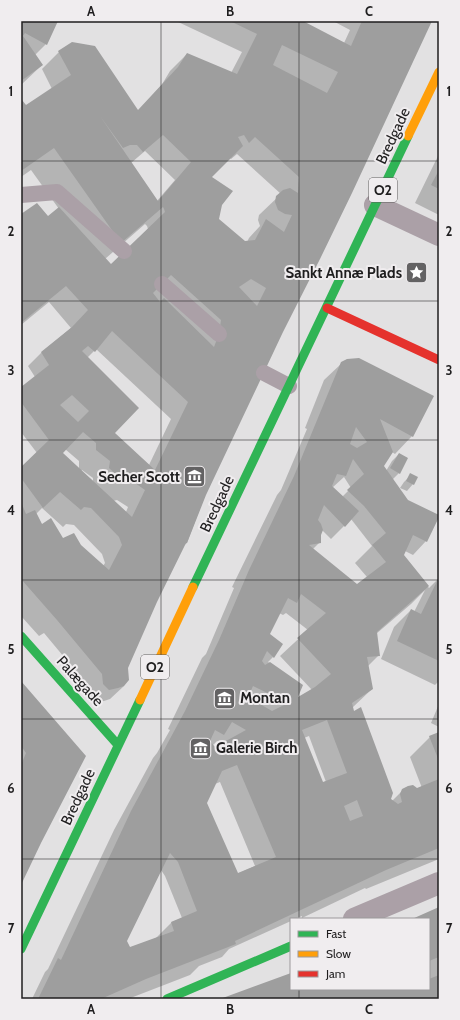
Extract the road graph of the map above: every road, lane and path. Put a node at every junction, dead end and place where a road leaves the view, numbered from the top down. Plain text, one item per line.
1 (439, 72) edge
2 (21, 195) edge
3 (376, 205) junction
4 (439, 235) edge
5 (124, 251) dead end
6 (162, 284) dead end
7 (326, 308) junction
8 (219, 334) dead end
9 (439, 360) edge
10 (264, 373) dead end
11 (289, 386) junction
12 (21, 636) edge
13 (118, 745) junction
14 (439, 883) edge
15 (356, 918) edge
16 (290, 946) edge
17 (21, 949) edge
18 (167, 999) edge

1 - 3 main road, Bredgade / O2
2 - 5 lane
3 - 4 street
3 - 7 main road, Bredgade / O2
6 - 8 lane
7 - 9 main road
7 - 11 main road, Bredgade / O2
10 - 11 lane
11 - 13 main road, Bredgade / O2
12 - 13 main road, Palægade
13 - 17 main road, Bredgade / O2
14 - 15 street
16 - 18 main road

